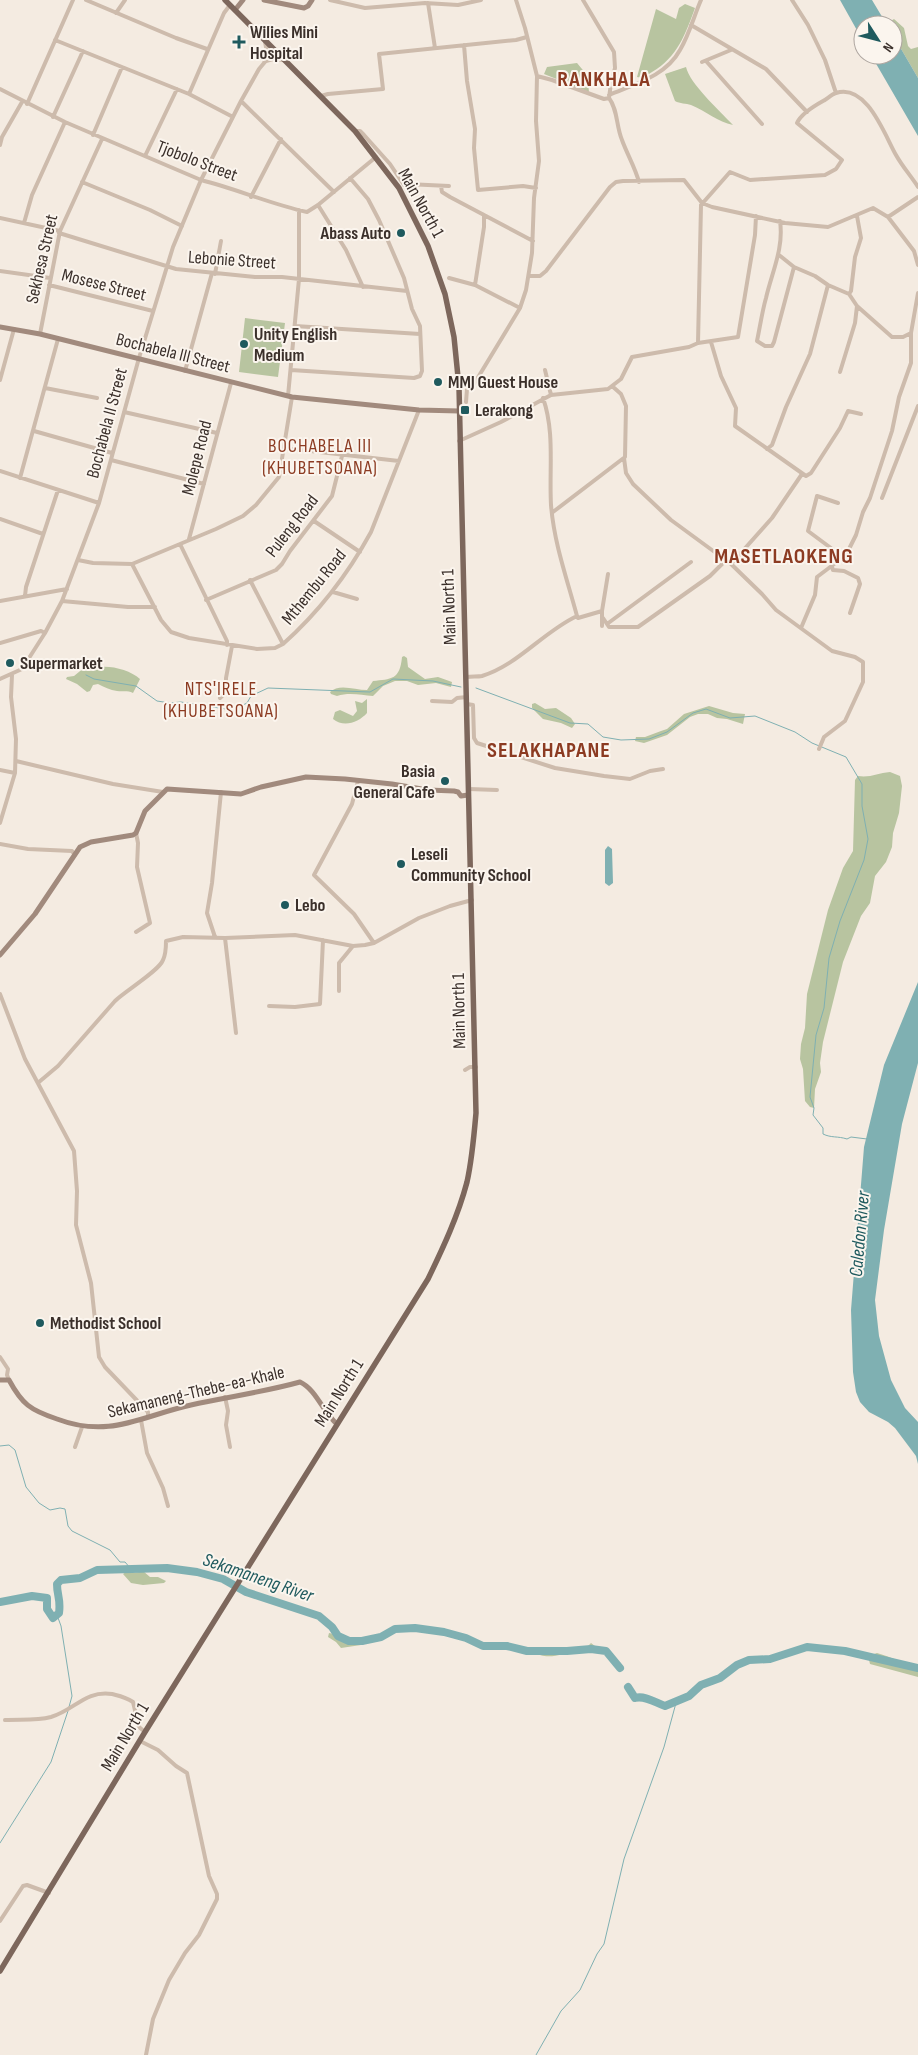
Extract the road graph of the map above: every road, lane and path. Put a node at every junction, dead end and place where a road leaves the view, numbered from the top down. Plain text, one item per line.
1 (73, 0) edge
2 (86, 0) edge
3 (125, 0) edge
4 (243, 0) edge
5 (264, 0) edge
6 (312, 0) edge
7 (330, 0) edge
8 (478, 0) edge
9 (516, 0) edge
10 (583, 0) edge
11 (701, 0) edge
12 (792, 0) edge
13 (228, 2) edge
14 (428, 3) junction
15 (235, 10) junction
16 (116, 13) junction
17 (691, 25) junction
18 (527, 37) junction
19 (264, 39) junction
20 (55, 40) junction
21 (464, 46) junction
22 (435, 48) junction
23 (207, 49) junction
24 (275, 50) junction
25 (731, 50) junction
26 (83, 51) junction
27 (286, 61) junction
28 (264, 62) junction
29 (122, 67) junction
30 (537, 76) junction
31 (0, 89) edge
32 (178, 89) junction
33 (836, 93) junction
34 (189, 94) junction
35 (321, 96) junction
36 (609, 96) junction
37 (241, 101) junction
38 (22, 102) junction
39 (27, 104) junction
40 (807, 112) junction
41 (53, 117) junction
42 (233, 117) junction
43 (65, 122) junction
44 (762, 124) dead end
45 (355, 131) junction
46 (93, 135) junction
47 (102, 139) junction
48 (281, 139) junction
49 (0, 145) edge
50 (145, 156) junction
51 (376, 157) junction
52 (350, 178) junction
53 (201, 180) junction
54 (82, 182) junction
55 (639, 182) junction
56 (441, 186) junction
57 (449, 186) dead end
58 (918, 187) edge
59 (536, 188) junction
60 (334, 192) junction
61 (252, 197) junction
62 (918, 197) edge
63 (702, 203) junction
64 (318, 205) junction
65 (299, 210) junction
66 (484, 216) junction
67 (756, 216) junction
68 (857, 216) junction
69 (888, 217) junction
70 (0, 218) edge
71 (780, 221) junction
72 (24, 223) junction
73 (182, 226) junction
74 (60, 232) junction
75 (221, 241) dead end
76 (533, 241) junction
77 (779, 255) junction
78 (918, 265) edge
79 (167, 266) junction
80 (794, 267) junction
81 (0, 271) edge
82 (213, 274) junction
83 (530, 276) junction
84 (50, 278) junction
85 (449, 278) dead end
86 (299, 279) junction
87 (49, 285) junction
88 (475, 285) junction
89 (828, 286) junction
90 (363, 287) junction
91 (407, 291) junction
92 (918, 293) edge
93 (849, 294) junction
94 (857, 306) junction
95 (520, 308) junction
96 (153, 311) junction
97 (295, 326) junction
98 (0, 327) edge
99 (14, 329) junction
100 (911, 333) junction
101 (40, 334) junction
102 (420, 334) junction
103 (58, 339) junction
104 (711, 342) junction
105 (698, 343) junction
106 (139, 358) junction
107 (185, 370) junction
108 (291, 370) junction
109 (545, 370) dead end
110 (840, 372) dead end
111 (0, 380) edge
112 (231, 383) junction
113 (612, 386) junction
114 (44, 388) junction
115 (467, 393) junction
116 (458, 394) junction
117 (551, 395) junction
118 (290, 397) junction
119 (97, 398) dead end
120 (543, 398) junction
121 (466, 402) dead end
122 (918, 406) edge
123 (419, 410) junction
124 (459, 411) junction
125 (124, 412) junction
126 (861, 414) dead end
127 (34, 431) junction
128 (217, 433) junction
129 (459, 441) junction
130 (284, 448) junction
131 (766, 450) junction
132 (112, 453) junction
133 (342, 456) junction
134 (624, 458) junction
135 (111, 460) junction
136 (399, 461) junction
137 (0, 471) edge
138 (802, 474) junction
139 (20, 478) junction
140 (204, 484) junction
141 (58, 490) junction
142 (882, 498) dead end
143 (99, 503) junction
144 (838, 503) dead end
145 (553, 512) junction
146 (1, 520) edge
147 (314, 521) junction
148 (0, 527) edge
149 (44, 534) junction
150 (189, 539) junction
151 (180, 544) junction
152 (360, 552) junction
153 (843, 557) junction
154 (78, 560) junction
155 (725, 561) junction
156 (691, 562) dead end
157 (132, 564) junction
158 (731, 564) junction
159 (832, 567) junction
160 (608, 574) dead end
161 (250, 580) junction
162 (67, 589) junction
163 (333, 592) junction
164 (25, 596) junction
165 (357, 599) dead end
166 (62, 600) junction
167 (206, 600) junction
168 (0, 601) edge
169 (155, 607) junction
170 (602, 611) junction
171 (850, 613) dead end
172 (577, 616) junction
173 (603, 618) junction
174 (608, 624) junction
175 (602, 626) dead end
176 (801, 628) junction
177 (45, 633) junction
178 (0, 643) edge
179 (283, 644) junction
180 (226, 645) junction
181 (232, 646) junction
182 (12, 674) junction
183 (466, 677) junction
184 (0, 679) edge
185 (220, 698) dead end
186 (467, 700) junction
187 (432, 701) dead end
188 (818, 749) dead end
189 (16, 761) junction
190 (663, 769) dead end
191 (0, 770) edge
192 (15, 773) junction
193 (358, 781) junction
194 (497, 790) dead end
195 (163, 792) junction
196 (221, 792) junction
197 (468, 792) junction
198 (2, 811) edge
199 (0, 823) edge
200 (136, 833) junction
201 (0, 844) edge
202 (75, 855) junction
203 (472, 900) junction
204 (136, 932) dead end
205 (215, 937) junction
206 (225, 938) junction
207 (322, 940) junction
208 (374, 943) junction
209 (353, 946) junction
210 (0, 954) edge
211 (338, 991) dead end
212 (0, 994) edge
213 (269, 1006) dead end
214 (236, 1033) dead end
215 (476, 1067) junction
216 (465, 1070) dead end
217 (38, 1082) junction
218 (0, 1357) edge
219 (0, 1380) edge
220 (9, 1380) junction
221 (225, 1397) junction
222 (148, 1417) junction
223 (141, 1420) junction
224 (337, 1424) junction
225 (82, 1427) junction
226 (75, 1447) dead end
227 (230, 1447) dead end
228 (168, 1506) dead end
229 (5, 1720) dead end
230 (145, 1732) junction
231 (140, 1741) junction
232 (49, 1893) junction
233 (0, 1921) edge
234 (0, 1972) edge
235 (146, 2055) edge

1 - 20 street
2 - 16 street
3 - 16 street
4 - 15 street
5 - 6 street
7 - 14 street
8 - 14 street
9 - 18 street
10 - 36 street
11 - 17 street
12 - 33 street
13 - 15 main road, Main North 1
13 - 23 street
14 - 22 street
15 - 19 main road, Main North 1
16 - 23 street
17 - 25 street
17 - 36 street
18 - 21 street
18 - 30 street
19 - 24 main road, Main North 1
19 - 28 street
20 - 26 street
20 - 39 street
21 - 22 street
21 - 59 street
22 - 35 street
23 - 34 street
24 - 27 main road, Main North 1
24 - 28 street, Bochabela II Street
25 - 40 street
25 - 44 street
26 - 29 street
26 - 41 street
27 - 28 street
27 - 35 main road, Main North 1
28 - 37 street, Bochabela II Street
29 - 32 street
29 - 46 street
30 - 36 street
30 - 59 street
31 - 38 street, Tjobolo Street
32 - 34 street
32 - 50 street
33 - 40 street
33 - 58 street
34 - 42 street
35 - 45 main road, Main North 1
36 - 55 street
37 - 42 street, Bochabela II Street
37 - 48 street
38 - 39 street, Tjobolo Street
38 - 49 street
39 - 41 street, Tjobolo Street
40 - 63 street
41 - 43 street, Tjobolo Street
42 - 53 street, Bochabela II Street
43 - 46 street, Tjobolo Street
43 - 72 street
45 - 51 main road, Main North 1
45 - 56 street
46 - 47 street, Tjobolo Street
47 - 50 street, Tjobolo Street
47 - 54 street, Sekhesa Street
48 - 60 street
48 - 61 street
50 - 53 street, Tjobolo Street
51 - 52 street
51 - 116 main road, Main North 1
52 - 60 street
52 - 91 street
53 - 61 street, Tjobolo Street
53 - 73 street, Bochabela II Street
54 - 73 street
54 - 74 street, Sekhesa Street
55 - 63 street
55 - 83 street
56 - 57 street
56 - 66 street
59 - 76 street
60 - 64 street
61 - 65 street, Tjobolo Street
62 - 69 street
63 - 67 street
63 - 105 street
64 - 65 street
64 - 90 street
65 - 86 street
66 - 76 street
66 - 88 street
67 - 71 street
67 - 104 street
68 - 69 street
68 - 71 street
68 - 93 street
69 - 78 street
70 - 72 street, Lebonie Street
71 - 77 street
72 - 74 street, Lebonie Street
73 - 79 street, Bochabela II Street
74 - 79 street, Lebonie Street
74 - 84 street, Sekhesa Street
75 - 82 street
76 - 83 street
77 - 80 street
77 - 80 street
79 - 82 street, Lebonie Street
79 - 96 street, Bochabela II Street
80 - 89 street
81 - 84 street
82 - 86 street, Lebonie Street
82 - 107 street
83 - 95 street
84 - 87 street, Sekhesa Street
85 - 88 street
86 - 90 street, Lebonie Street
86 - 97 street
87 - 96 street, Mosese Street
87 - 101 street, Sekhesa Street
88 - 95 street
89 - 93 street
89 - 131 street
90 - 91 street, Lebonie Street
91 - 102 street
92 - 100 street
93 - 94 street
94 - 100 street
94 - 110 street
95 - 115 street
96 - 106 street, Bochabela II Street
97 - 102 street
97 - 108 street
98 - 99 street, Bochabela III Street
99 - 101 street, Bochabela III Street
99 - 111 street
100 - 153 street
101 - 103 street, Bochabela III Street
102 - 108 street
103 - 106 street, Bochabela III Street
103 - 114 street
104 - 105 street
104 - 131 street
105 - 113 street
106 - 107 street, Bochabela III Street
106 - 125 street, Bochabela II Street
107 - 112 street, Bochabela III Street
108 - 118 street
109 - 117 street
112 - 118 street, Bochabela III Street
112 - 128 street, Molepe Road
113 - 117 street
113 - 134 street
114 - 119 street
114 - 127 street
115 - 116 street
115 - 121 street
116 - 124 main road, Main North 1
117 - 120 street
118 - 123 street, Bochabela III Street
118 - 130 street
120 - 129 street
120 - 145 street
122 - 142 street
123 - 124 street, Bochabela III Street
123 - 136 street, Mthembu Road
124 - 129 main road, Main North 1
125 - 128 street
125 - 132 street, Bochabela II Street
126 - 138 street
127 - 132 street
127 - 139 street
128 - 140 street, Molepe Road
129 - 183 main road, Main North 1
130 - 133 street
130 - 150 street
131 - 138 street
132 - 135 street, Bochabela II Street
133 - 136 street
133 - 147 street, Puleng Road
134 - 145 street
134 - 155 street
135 - 140 street
135 - 143 street, Bochabela II Street
136 - 152 street, Mthembu Road
137 - 139 street
138 - 158 street
139 - 141 street
140 - 150 street, Molepe Road
141 - 143 street
141 - 149 street
143 - 154 street, Bochabela II Street
144 - 153 street
145 - 172 street
146 - 148 street
146 - 149 street
147 - 152 street
147 - 161 street, Puleng Road
149 - 164 street
150 - 151 street
151 - 157 street
151 - 167 street
152 - 163 street, Mthembu Road
153 - 159 street
154 - 157 street
154 - 162 street, Bochabela II Street
155 - 158 street
155 - 174 street
156 - 174 street
157 - 169 street, Mthembu Road
158 - 176 street
159 - 171 street
159 - 176 street
160 - 170 street
161 - 167 street, Puleng Road
161 - 179 street
162 - 164 street
162 - 166 street, Bochabela II Street
163 - 165 street
163 - 179 street, Mthembu Road
164 - 168 street
166 - 169 street
166 - 177 street, Bochabela II Street
167 - 180 street
169 - 180 street, Mthembu Road
170 - 172 street
170 - 173 street
172 - 183 street
173 - 174 street
173 - 175 street
176 - 188 street
177 - 178 street
177 - 182 street, Bochabela II Street
179 - 181 street, Mthembu Road
180 - 181 street, Mthembu Road
181 - 185 street
182 - 184 street
182 - 189 street
183 - 186 main road, Main North 1
186 - 187 street
186 - 190 street
186 - 197 main road, Main North 1
189 - 192 street
189 - 195 street
191 - 192 street
192 - 198 street
193 - 196 street
193 - 197 street
193 - 208 street
194 - 197 street
195 - 196 street
195 - 200 street
196 - 205 street
197 - 203 main road, Main North 1
198 - 199 street
200 - 202 street
200 - 204 street
201 - 202 street
202 - 210 street
203 - 208 street
203 - 215 main road, Main North 1
205 - 206 street
205 - 217 street
206 - 207 street
206 - 214 street
207 - 209 street
207 - 213 street
208 - 209 street
209 - 211 street
212 - 217 street
215 - 216 street
215 - 224 main road, Main North 1
217 - 222 street
218 - 220 street
219 - 220 street
220 - 225 street, Sekamaneng-Thebe-ea-Khale
221 - 222 street, Sekamaneng-Thebe-ea-Khale
221 - 224 street, Sekamaneng-Thebe-ea-Khale
221 - 227 street
222 - 223 street, Sekamaneng-Thebe-ea-Khale
223 - 225 street, Sekamaneng-Thebe-ea-Khale
223 - 228 street
224 - 230 main road, Main North 1
225 - 226 street
229 - 230 street
230 - 231 main road, Main North 1
231 - 232 main road, Main North 1
231 - 235 street
232 - 233 street
232 - 234 main road, Main North 1

